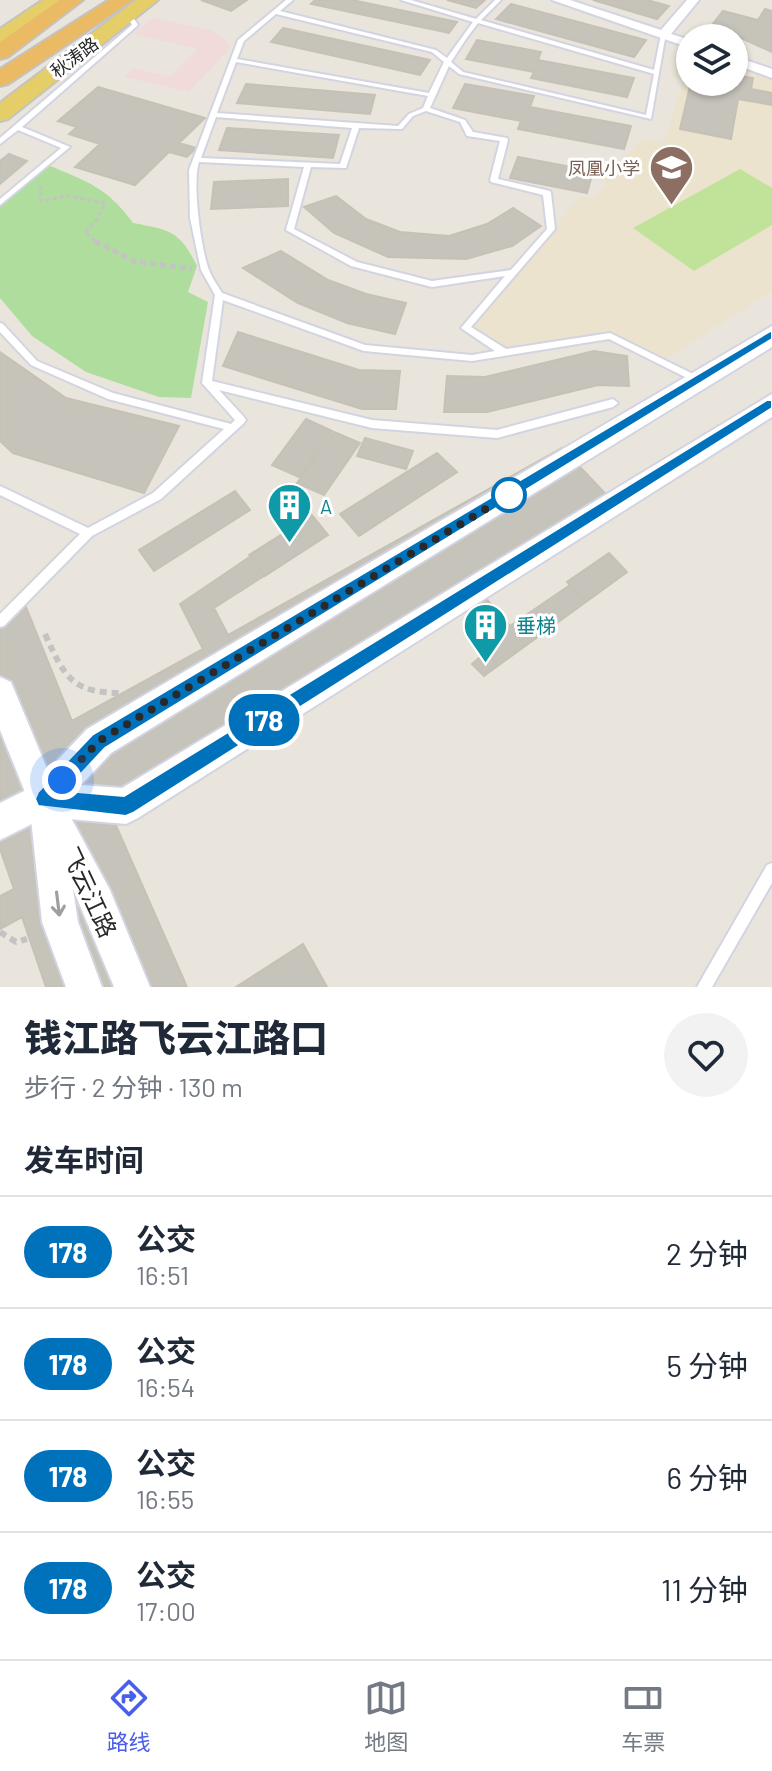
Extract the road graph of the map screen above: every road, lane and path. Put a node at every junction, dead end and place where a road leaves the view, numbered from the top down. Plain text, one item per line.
1 (56, 0) edge
2 (73, 0) edge
3 (103, 0) edge
4 (148, 0) edge
5 (290, 0) edge
6 (404, 0) edge
7 (498, 0) edge
8 (558, 0) edge
9 (693, 0) edge
10 (577, 3) edge
11 (126, 8) edge
12 (275, 12) junction
13 (476, 21) junction
14 (664, 34) junction
15 (0, 38) edge
16 (676, 39) edge
17 (0, 52) edge
18 (234, 60) junction
19 (446, 60) junction
20 (748, 65) edge
21 (657, 73) junction
22 (772, 74) edge
23 (0, 78) edge
24 (432, 95) junction
25 (426, 109) junction
26 (0, 114) edge
27 (213, 115) junction
28 (356, 126) junction
29 (17, 127) junction
30 (0, 142) edge
31 (197, 160) junction
32 (308, 165) junction
33 (39, 172) junction
34 (0, 203) edge
35 (205, 270) junction
36 (514, 272) junction
37 (219, 295) junction
38 (0, 326) edge
39 (772, 335) edge
40 (505, 353) junction
41 (698, 380) junction
42 (207, 383) junction
43 (613, 403) dead end
44 (772, 404) edge
45 (233, 428) junction
46 (0, 490) edge
47 (88, 533) junction
48 (0, 622) edge
49 (45, 634) dead end
50 (134, 688) dead end
51 (0, 692) edge
52 (44, 799) junction
53 (0, 822) edge
54 (772, 870) edge
55 (0, 932) edge
56 (27, 939) dead end
57 (84, 987) edge
58 (132, 987) edge
59 (704, 987) edge

1 - 15 main road
2 - 17 highway
3 - 23 highway
4 - 11 main road, 秋涛路
5 - 12 lane
6 - 13 lane
7 - 13 lane
8 - 10 street
9 - 14 street
10 - 14 street
11 - 23 highway
11 - 26 main road, 秋涛路
11 - 29 lane
12 - 18 lane
12 - 19 lane
13 - 19 lane
13 - 21 lane
14 - 16 street
14 - 21 lane
18 - 24 lane
18 - 27 lane
19 - 21 lane
19 - 24 lane
20 - 22 street
24 - 25 lane
25 - 28 lane
25 - 36 lane
27 - 28 lane
27 - 31 lane
28 - 32 lane
29 - 30 lane
29 - 33 lane
31 - 32 lane
31 - 35 lane
32 - 36 lane
33 - 34 lane
33 - 35 path
35 - 37 lane
36 - 40 lane
37 - 40 lane
37 - 42 lane
38 - 45 lane
39 - 41 main road
40 - 41 lane
41 - 52 main road
42 - 43 lane
42 - 45 lane
44 - 52 main road
45 - 47 lane
46 - 47 lane
47 - 48 lane
49 - 50 path
51 - 52 street, 飞云江路
52 - 53 main road
52 -> 57 street, 飞云江路
52 - 58 street, 飞云江路
54 - 59 lane
55 - 56 path

